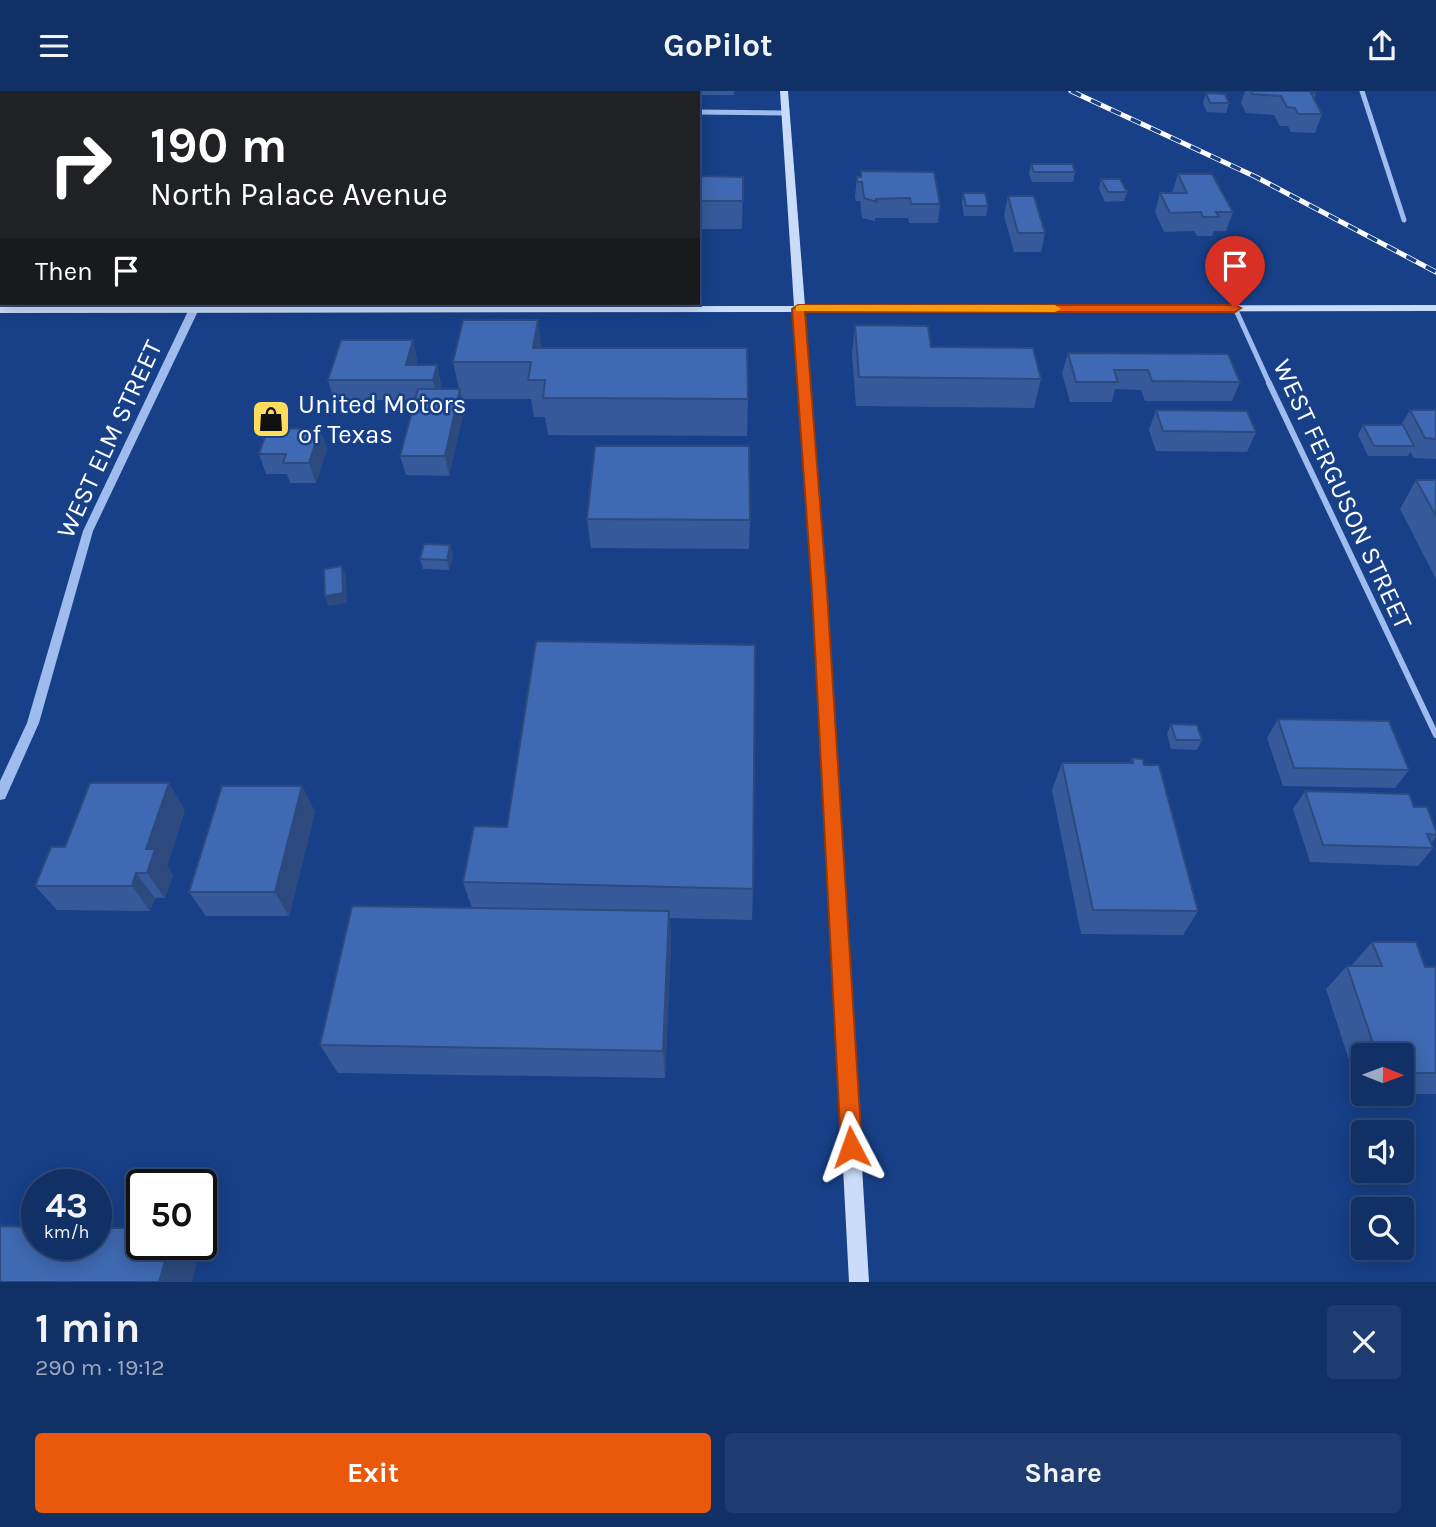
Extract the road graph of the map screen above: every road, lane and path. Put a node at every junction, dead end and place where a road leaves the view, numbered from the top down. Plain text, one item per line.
1 (783, 91) edge
2 (1362, 91) edge
3 (700, 112) edge
4 (785, 113) junction
5 (1404, 221) dead end
6 (197, 306) edge
7 (1235, 308) junction
8 (1436, 308) edge
9 (798, 309) junction
10 (0, 310) edge
11 (1436, 734) edge
12 (5, 772) edge
13 (0, 795) edge
14 (859, 1282) edge

1 - 4 main road
2 - 5 street
3 - 4 street
4 - 9 main road
6 - 9 main road
6 - 10 main road
6 - 12 street, WEST ELM STREET
7 - 8 main road
7 - 9 main road
7 - 11 street, WEST FERGUSON STREET
9 - 14 main road
12 - 13 street, WEST ELM STREET

